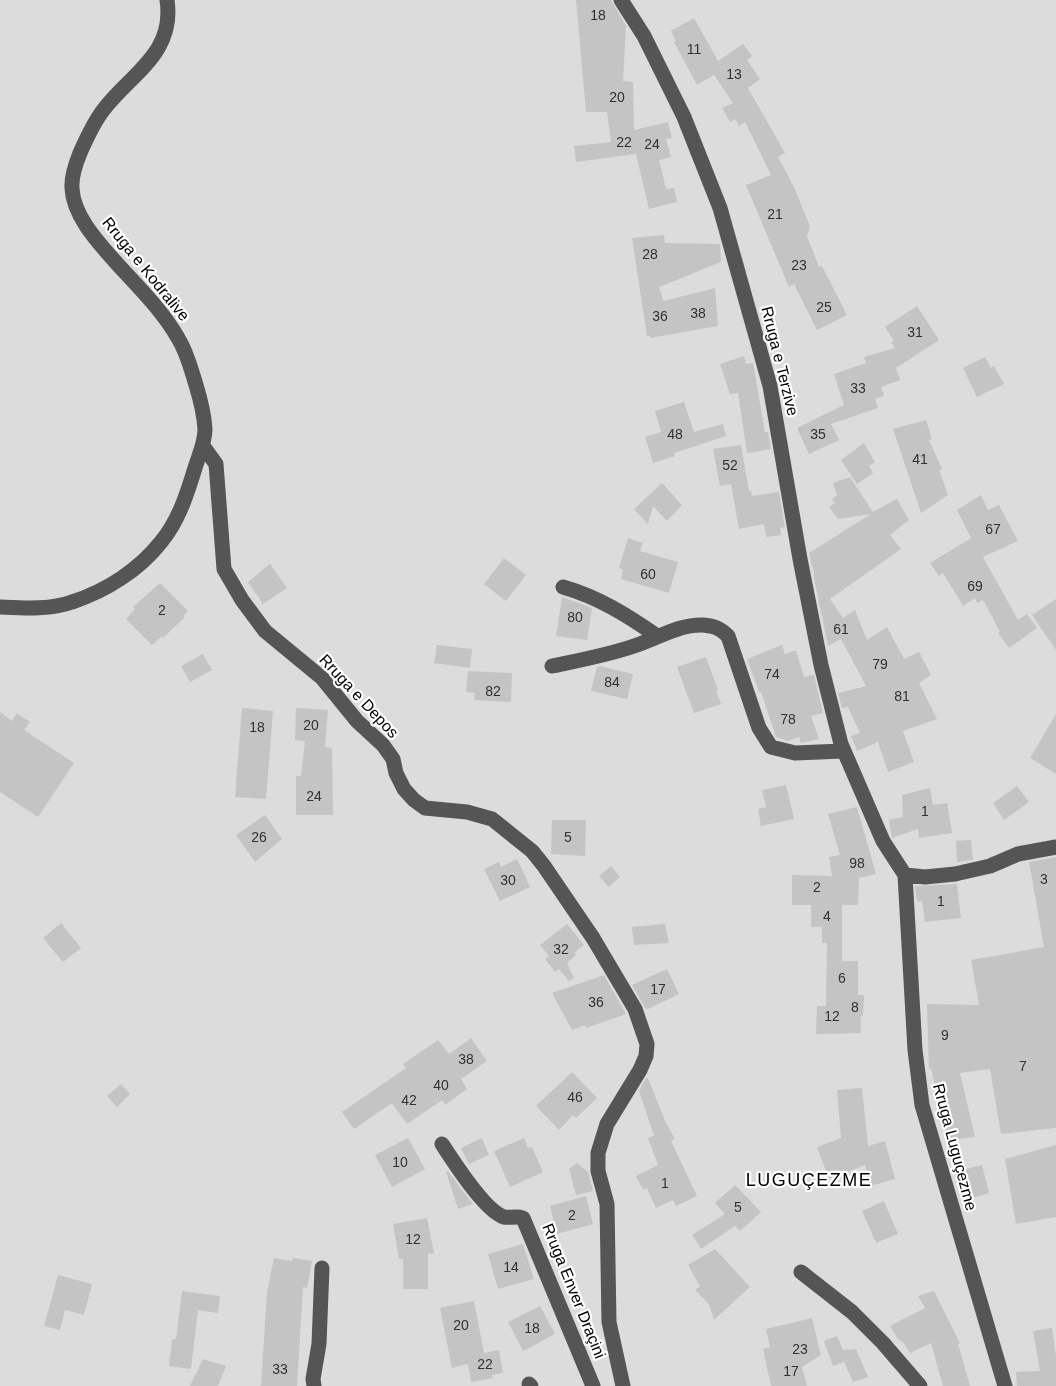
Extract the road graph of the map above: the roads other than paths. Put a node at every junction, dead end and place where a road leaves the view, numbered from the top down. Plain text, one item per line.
1 (167, 0) edge
2 (621, 0) edge
3 (203, 446) junction
4 (563, 587) dead end
5 (0, 607) edge
6 (657, 636) junction
7 (552, 666) dead end
8 (843, 751) junction
9 (1056, 847) edge
10 (905, 875) junction
11 (626, 1093) joint
12 (442, 1144) dead end
13 (322, 1269) dead end
14 (801, 1272) dead end
15 (314, 1386) edge
16 (592, 1386) edge
17 (623, 1386) edge
18 (920, 1386) edge
19 (1005, 1386) edge

1 - 3 street, Rruga e Kodralive
2 - 8 street, Rruga e Terzive
3 - 5 street, Rruga e Kodralive
3 - 11 street, Rruga e Depos
4 - 6 street
6 - 7 street
6 - 8 street
8 - 10 street, Rruga e Terzive
9 - 10 street
10 - 19 street, Rruga Luguçezme
11 - 17 street, Rruga Enver Draçini
12 - 16 street, Rruga Enver Draçini
13 - 15 street
14 - 18 street

